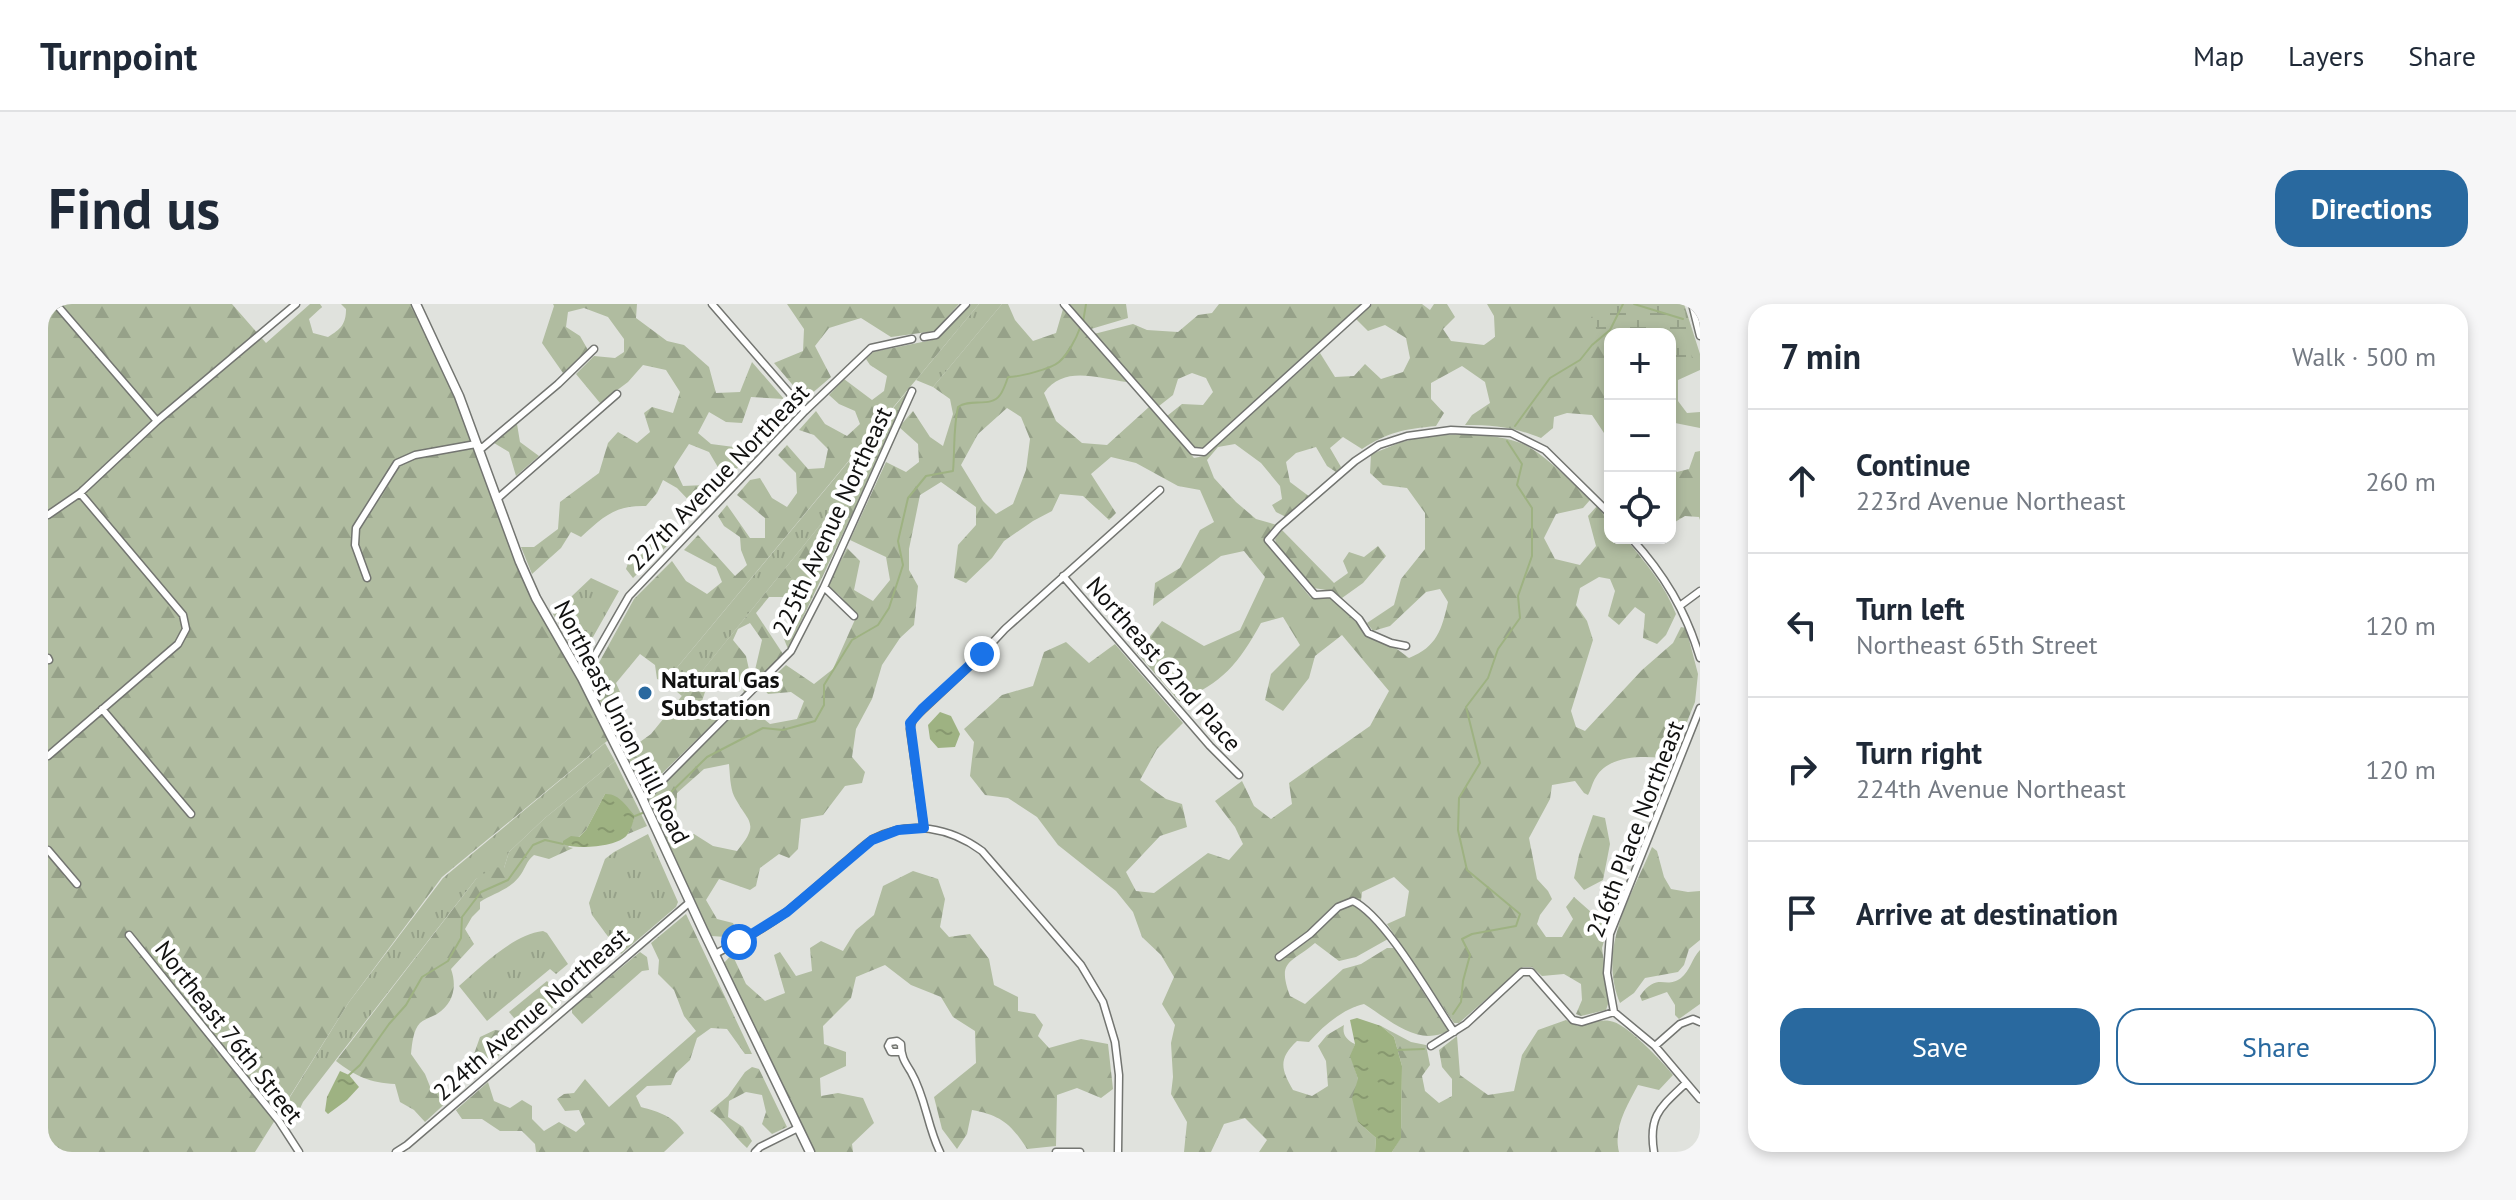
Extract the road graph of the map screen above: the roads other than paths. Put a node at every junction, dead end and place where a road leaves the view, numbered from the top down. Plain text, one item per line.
1 (56, 304) edge
2 (296, 304) edge
3 (416, 304) edge
4 (712, 304) edge
5 (966, 304) edge
6 (1064, 304) edge
7 (1367, 304) edge
8 (1692, 304) edge
9 (1700, 336) edge
10 (924, 337) dead end
11 (912, 339) dead end
12 (594, 349) dead end
13 (912, 391) dead end
14 (617, 394) dead end
15 (805, 411) junction
16 (157, 421) junction
17 (476, 444) junction
18 (1160, 490) dead end
19 (80, 493) junction
20 (497, 499) junction
21 (1604, 508) edge
22 (48, 515) edge
23 (1636, 544) edge
24 (1063, 576) junction
25 (367, 578) dead end
26 (824, 587) junction
27 (1700, 591) edge
28 (1681, 605) junction
29 (854, 616) dead end
30 (1406, 646) dead end
31 (1700, 658) edge
32 (582, 678) junction
33 (1700, 708) edge
34 (102, 709) junction
35 (48, 756) edge
36 (1239, 775) dead end
37 (642, 798) junction
38 (191, 814) dead end
39 (924, 828) junction
40 (48, 850) edge
41 (77, 884) dead end
42 (690, 902) junction
43 (129, 935) dead end
44 (715, 954) junction
45 (1279, 957) dead end
46 (1614, 1012) junction
47 (1700, 1022) edge
48 (1454, 1032) junction
49 (1431, 1046) dead end
50 (1655, 1046) junction
51 (899, 1052) dead end
52 (1686, 1083) junction
53 (1700, 1099) edge
54 (798, 1128) junction
55 (1654, 1151) edge
56 (299, 1152) edge
57 (396, 1152) edge
58 (755, 1152) edge
59 (810, 1152) edge
60 (940, 1152) edge
61 (1056, 1152) edge
62 (1080, 1152) edge
63 (1118, 1152) edge

1 - 16 street
2 - 16 street
3 - 17 street, Northeast Union Hill Road
4 - 15 street
5 - 10 street
6 - 7 street
8 - 9 street
11 - 15 street, 227th Avenue Northeast
12 - 17 street
13 - 26 street, 225th Avenue Northeast
14 - 20 street
15 - 32 street, 227th Avenue Northeast
16 - 19 street
17 - 20 street, Northeast Union Hill Road
17 - 25 street
18 - 24 street
19 - 22 street
19 - 34 street
20 - 32 street, Northeast Union Hill Road
21 - 30 street
23 - 28 street
24 - 36 street, Northeast 62nd Place
24 - 39 street
26 - 29 street
26 - 37 street, 225th Avenue Northeast
27 - 28 street
28 - 31 street
32 - 37 street, Northeast Union Hill Road
33 - 46 street, 216th Place Northeast
34 - 35 street
34 - 38 street
37 - 42 street, Northeast Union Hill Road
39 - 44 street
39 - 63 street
40 - 41 street
42 - 44 street, Northeast Union Hill Road
42 - 57 street, 224th Avenue Northeast
43 - 56 street, Northeast 76th Street
44 - 54 street, Northeast Union Hill Road
45 - 48 street
46 - 48 street
46 - 50 street
47 - 50 street
48 - 49 street
50 - 52 street
51 - 60 street
52 - 53 street
52 - 55 street
54 - 58 street
54 - 59 street, Northeast Union Hill Road
61 - 62 street

